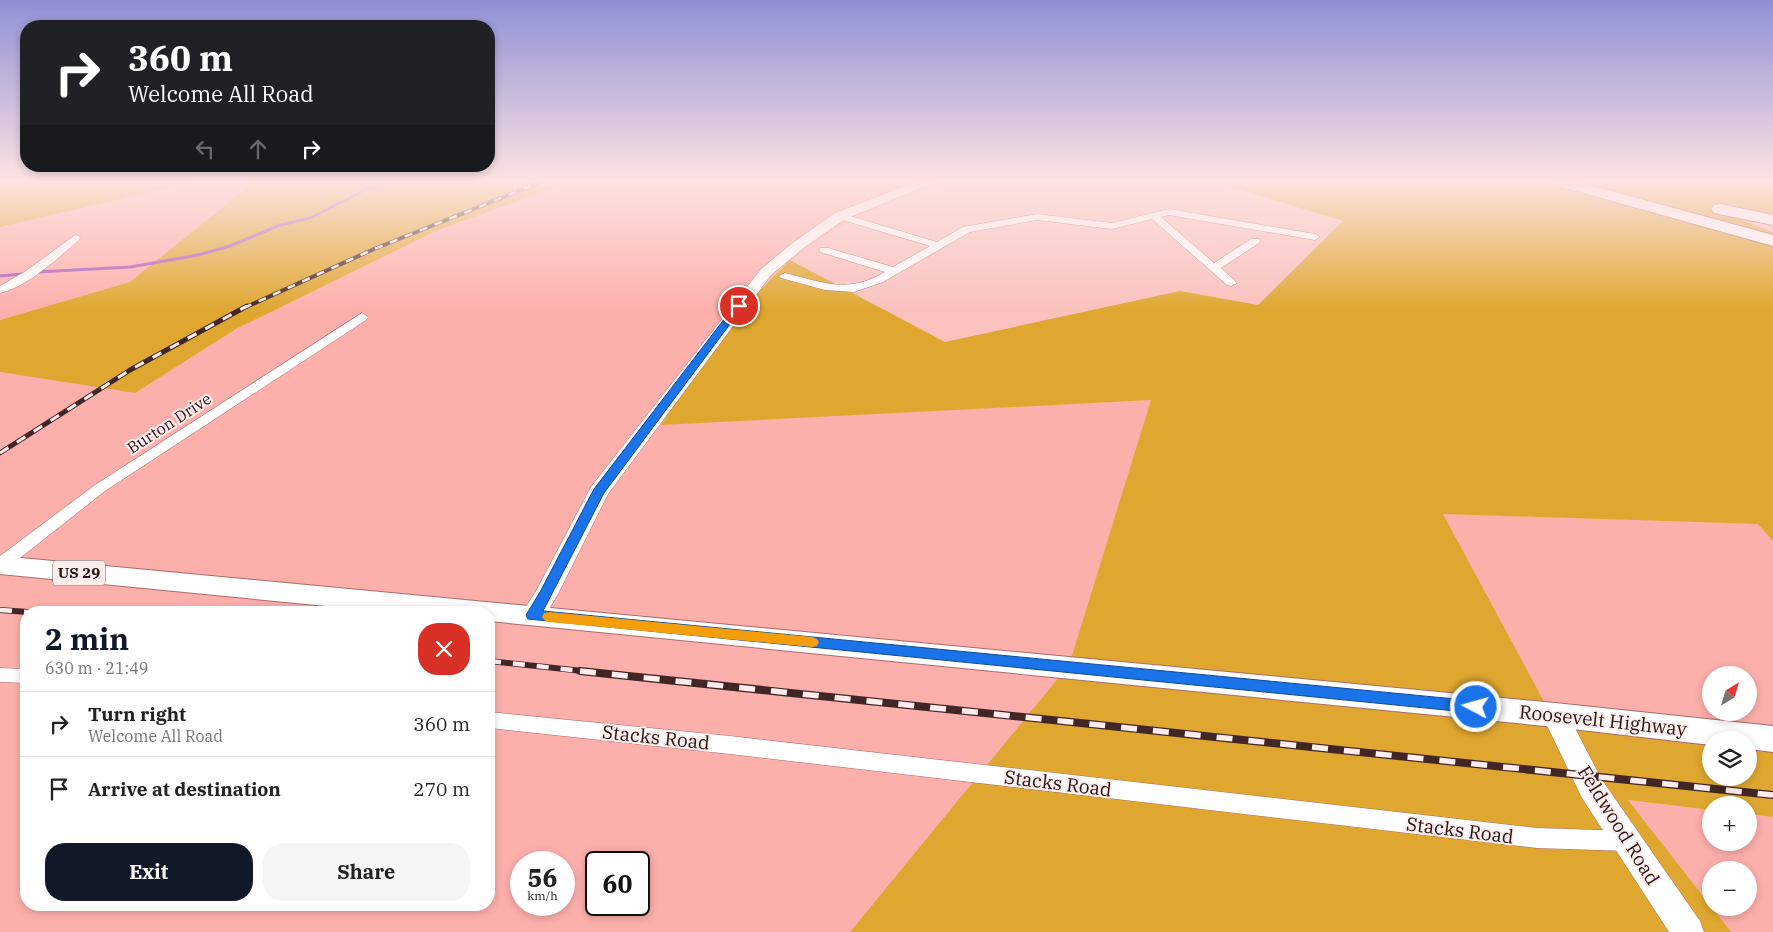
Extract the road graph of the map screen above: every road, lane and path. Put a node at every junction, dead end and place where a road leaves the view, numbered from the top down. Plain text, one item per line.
1 (827, 225) edge
2 (872, 225) edge
3 (987, 225) edge
4 (1165, 225) edge
5 (1248, 225) edge
6 (1718, 225) edge
7 (1738, 225) edge
8 (1773, 234) edge
9 (1315, 237) dead end
10 (75, 238) dead end
11 (1254, 241) dead end
12 (1773, 241) edge
13 (937, 245) junction
14 (824, 250) dead end
15 (1214, 268) junction
16 (894, 271) junction
17 (785, 276) dead end
18 (1231, 283) dead end
19 (0, 290) edge
20 (362, 317) dead end
21 (0, 565) edge
22 (418, 606) edge
23 (495, 612) edge
24 (533, 615) junction
25 (0, 675) edge
26 (20, 676) edge
27 (1555, 715) junction
28 (495, 721) edge
29 (1773, 738) edge
30 (1628, 841) junction
31 (1688, 932) edge

1 - 24 street
2 - 13 street
3 - 13 street
4 - 15 street
5 - 9 street
6 - 12 highway
7 - 8 highway
10 - 19 street
11 - 15 street
13 - 16 street
14 - 16 street
15 - 18 street
16 - 17 street
20 - 21 street, Burton Drive
21 - 22 main road, Roosevelt Highway / US 29
23 - 24 main road, Roosevelt Highway / US 29
24 - 27 main road, Roosevelt Highway / US 29
25 - 26 street
27 - 29 main road, Roosevelt Highway / US 29
27 - 30 street, Feldwood Road
28 - 30 street, Stacks Road
30 - 31 street, Feldwood Road

